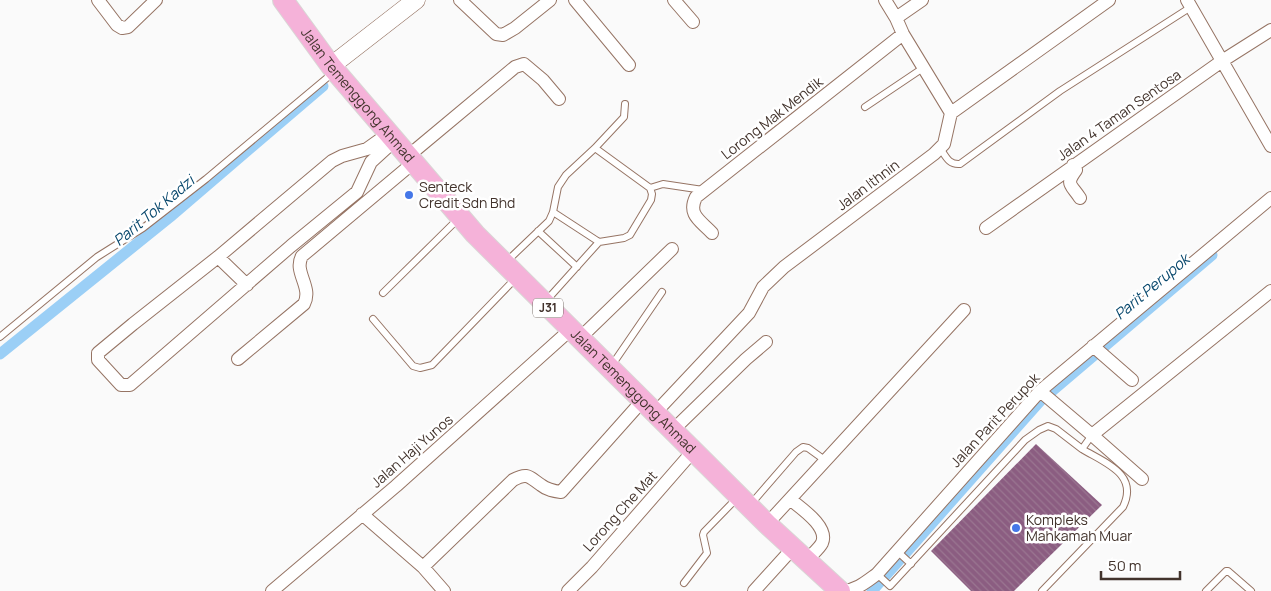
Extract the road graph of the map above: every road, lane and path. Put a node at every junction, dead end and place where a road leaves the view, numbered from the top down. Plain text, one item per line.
1 (98, 0) edge
2 (156, 0) edge
3 (283, 0) edge
4 (414, 0) edge
5 (460, 0) edge
6 (550, 0) edge
7 (575, 0) edge
8 (674, 0) edge
9 (885, 0) edge
10 (922, 0) edge
11 (1109, 0) edge
12 (1188, 3) edge
13 (896, 18) junction
14 (693, 22) dead end
15 (1271, 30) edge
16 (903, 34) junction
17 (1222, 62) junction
18 (629, 65) dead end
19 (333, 68) junction
20 (923, 68) junction
21 (559, 99) dead end
22 (625, 104) dead end
23 (865, 107) dead end
24 (951, 113) junction
25 (391, 137) junction
26 (1271, 146) edge
27 (595, 148) junction
28 (940, 148) junction
29 (410, 160) junction
30 (1074, 165) junction
31 (650, 188) junction
32 (704, 190) junction
33 (1080, 198) dead end
34 (1271, 198) edge
35 (553, 212) junction
36 (460, 217) junction
37 (986, 228) dead end
38 (538, 231) junction
39 (712, 233) dead end
40 (598, 242) junction
41 (672, 249) dead end
42 (218, 257) junction
43 (577, 266) junction
44 (511, 270) junction
45 (247, 285) junction
46 (1271, 291) edge
47 (662, 292) dead end
48 (383, 293) dead end
49 (544, 303) junction
50 (964, 310) dead end
51 (372, 319) dead end
52 (575, 334) junction
53 (0, 337) edge
54 (766, 342) dead end
55 (1093, 346) junction
56 (238, 358) dead end
57 (610, 368) junction
58 (1132, 380) dead end
59 (1040, 391) junction
60 (649, 407) junction
61 (672, 430) junction
62 (1092, 435) junction
63 (1082, 449) junction
64 (694, 450) junction
65 (826, 461) junction
66 (1142, 479) dead end
67 (791, 500) junction
68 (744, 501) junction
69 (362, 514) junction
70 (768, 524) junction
71 (897, 551) junction
72 (799, 555) junction
73 (911, 564) junction
74 (423, 567) junction
75 (876, 574) junction
76 (684, 583) dead end
77 (837, 589) edge
78 (272, 591) edge
79 (444, 591) edge
80 (568, 591) edge
81 (754, 591) edge
82 (1042, 591) edge
83 (1206, 591) edge
84 (1251, 591) edge

1 - 2 street
3 - 19 main road, Jalan Temenggong Ahmad / J31
4 - 19 street
5 - 6 street
7 - 18 street
8 - 14 street
9 - 13 street
10 - 13 street
11 - 24 street
12 - 17 street
12 - 28 lane
13 - 16 street
15 - 17 street, Jalan 4 Taman Sentosa
16 - 20 street
16 - 32 street, Lorong Mak Mendik
17 - 26 street
17 - 30 street, Jalan 4 Taman Sentosa
19 - 25 main road, Jalan Temenggong Ahmad / J31
19 - 53 lane
20 - 23 lane
20 - 24 street
21 - 29 street
22 - 27 lane
24 - 28 street
25 - 29 main road, Jalan Temenggong Ahmad / J31
25 - 42 street
25 - 45 street
27 - 31 lane
27 - 35 lane
28 - 60 street, Jalan Ithnin
29 - 36 main road, Jalan Temenggong Ahmad / J31
29 - 56 street
30 - 33 street
30 - 37 street, Jalan 4 Taman Sentosa
31 - 32 lane
31 - 40 lane
32 - 39 street, Lorong Mak Mendik
34 - 55 street, Jalan Parit Perupok
35 - 38 lane
35 - 40 lane
36 - 44 main road, Jalan Temenggong Ahmad / J31
36 - 48 lane
38 - 43 lane
38 - 44 lane
40 - 43 lane
41 - 52 street, Jalan Haji Yunos
42 - 45 street
42 - 45 street
43 - 49 lane
44 - 49 main road, Jalan Temenggong Ahmad / J31
44 - 51 lane
46 - 62 street
47 - 57 lane
49 - 52 main road, Jalan Temenggong Ahmad / J31
50 - 65 street
52 - 57 main road, Jalan Temenggong Ahmad / J31
52 - 69 street, Jalan Haji Yunos
54 - 61 street
55 - 58 street
55 - 59 street, Jalan Parit Perupok
57 - 60 main road, Jalan Temenggong Ahmad / J31
59 - 62 street
59 - 71 street, Jalan Parit Perupok
60 - 61 main road, Jalan Temenggong Ahmad / J31
60 - 74 street, Jalan Ithnin
61 - 64 main road, Jalan Temenggong Ahmad / J31
62 - 63 lane
62 - 66 street
63 - 73 lane
63 - 82 lane
64 - 68 main road, Jalan Temenggong Ahmad / J31
64 - 80 street, Lorong Che Mat
65 - 67 street
65 - 68 lane
67 - 70 street
67 - 72 street
68 - 70 main road, Jalan Temenggong Ahmad / J31
68 - 76 lane
69 - 74 street
69 - 78 street, Jalan Haji Yunos
70 - 72 main road, Jalan Temenggong Ahmad / J31
71 - 73 lane
71 - 75 street, Jalan Parit Perupok
72 - 77 main road, Jalan Temenggong Ahmad / J31
72 - 81 street
73 - 75 lane
74 - 79 street
75 - 77 street, Jalan Parit Perupok
83 - 84 lane

